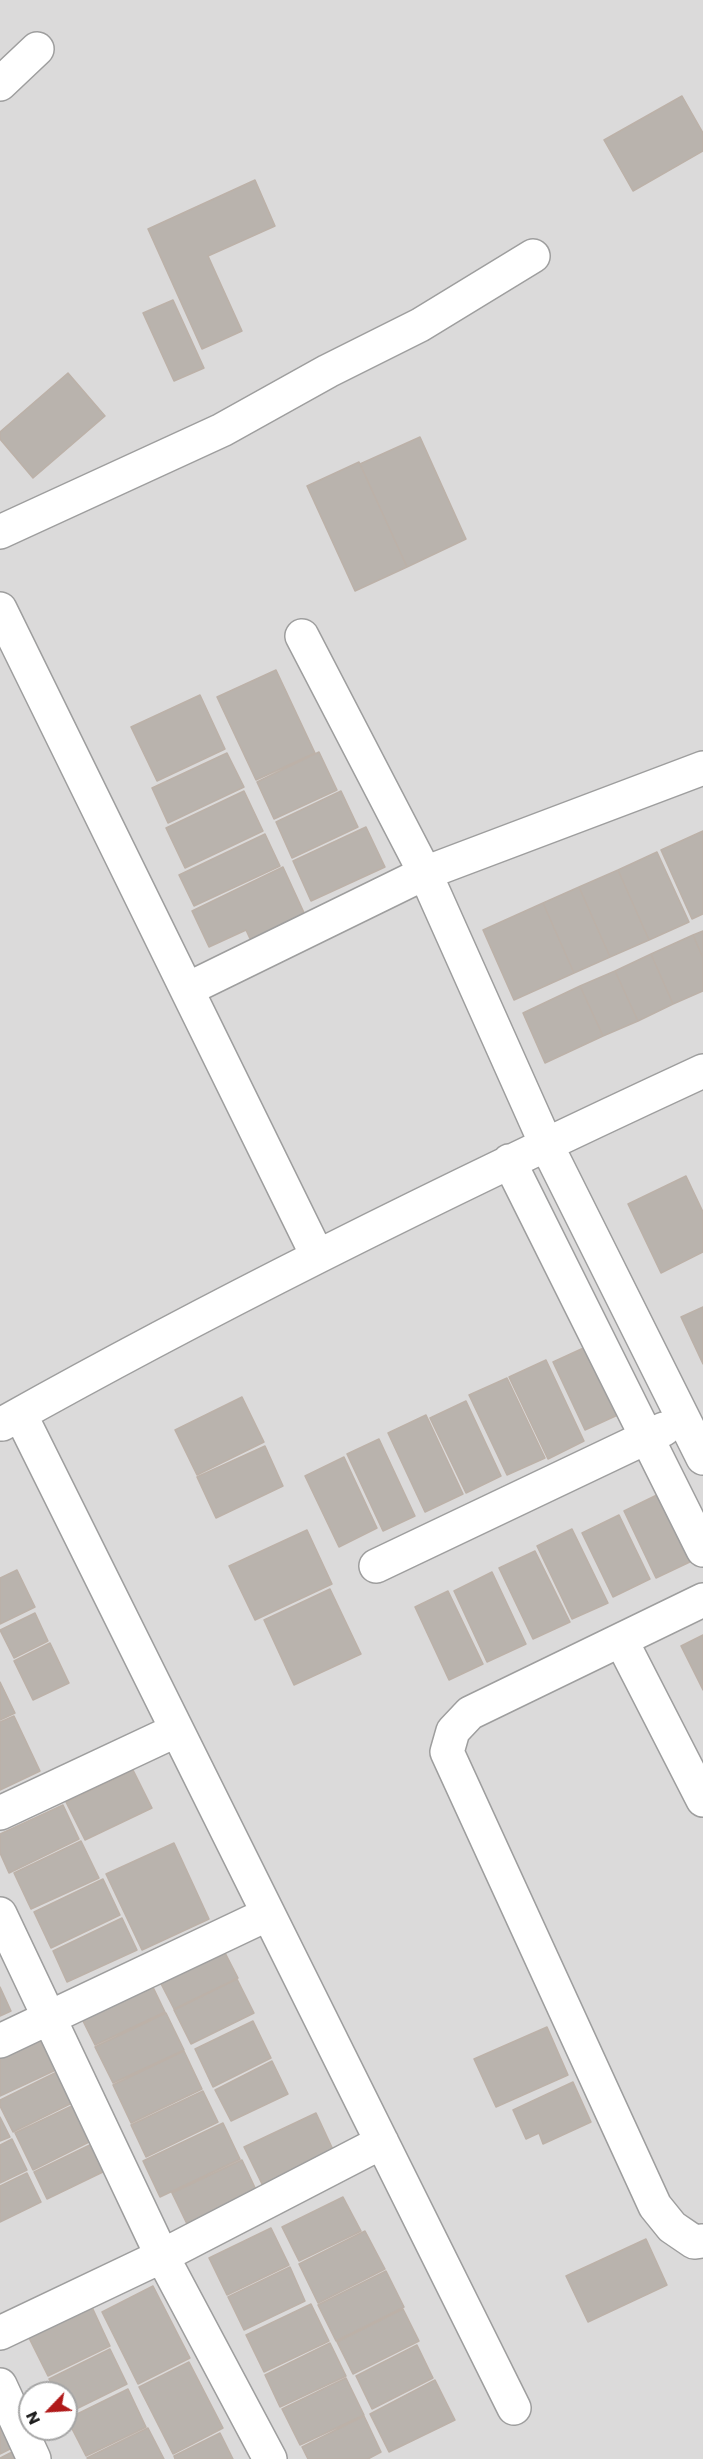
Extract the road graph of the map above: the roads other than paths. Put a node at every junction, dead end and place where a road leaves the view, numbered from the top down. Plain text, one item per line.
1 (37, 49) dead end
2 (0, 84) edge
3 (533, 256) dead end
4 (0, 532) edge
5 (0, 609) edge
6 (302, 636) dead end
7 (703, 768) edge
8 (425, 873) junction
9 (188, 989) junction
10 (703, 1071) edge
11 (546, 1144) junction
12 (509, 1161) junction
13 (317, 1255) junction
14 (693, 1415) edge
15 (10, 1419) edge
16 (646, 1438) junction
17 (703, 1458) edge
18 (703, 1550) edge
19 (376, 1566) dead end
20 (703, 1600) edge
21 (621, 1640) junction
22 (177, 1730) junction
23 (703, 1800) edge
24 (0, 1813) edge
25 (0, 1914) edge
26 (268, 1914) junction
27 (49, 2019) junction
28 (0, 2041) edge
29 (382, 2142) junction
30 (703, 2241) edge
31 (162, 2256) junction
32 (0, 2333) edge
33 (0, 2385) edge
34 (514, 2409) dead end
35 (34, 2459) edge
36 (270, 2459) edge

1 - 2 street
3 - 4 street
5 - 9 street
6 - 8 street
7 - 8 street
8 - 9 street
8 - 11 street
9 - 13 street
10 - 11 street
11 - 12 street
11 - 14 street
12 - 13 street
12 - 16 street
13 - 15 street
14 - 16 street
14 - 17 street
15 - 22 street
16 - 18 street
16 - 19 street
20 - 21 street
21 - 23 street
21 - 30 street
22 - 24 street
22 - 26 street
25 - 27 street
26 - 27 street
26 - 29 street
27 - 28 street
27 - 31 street
29 - 31 street
29 - 34 street
31 - 32 street
31 - 36 street
33 - 35 street

